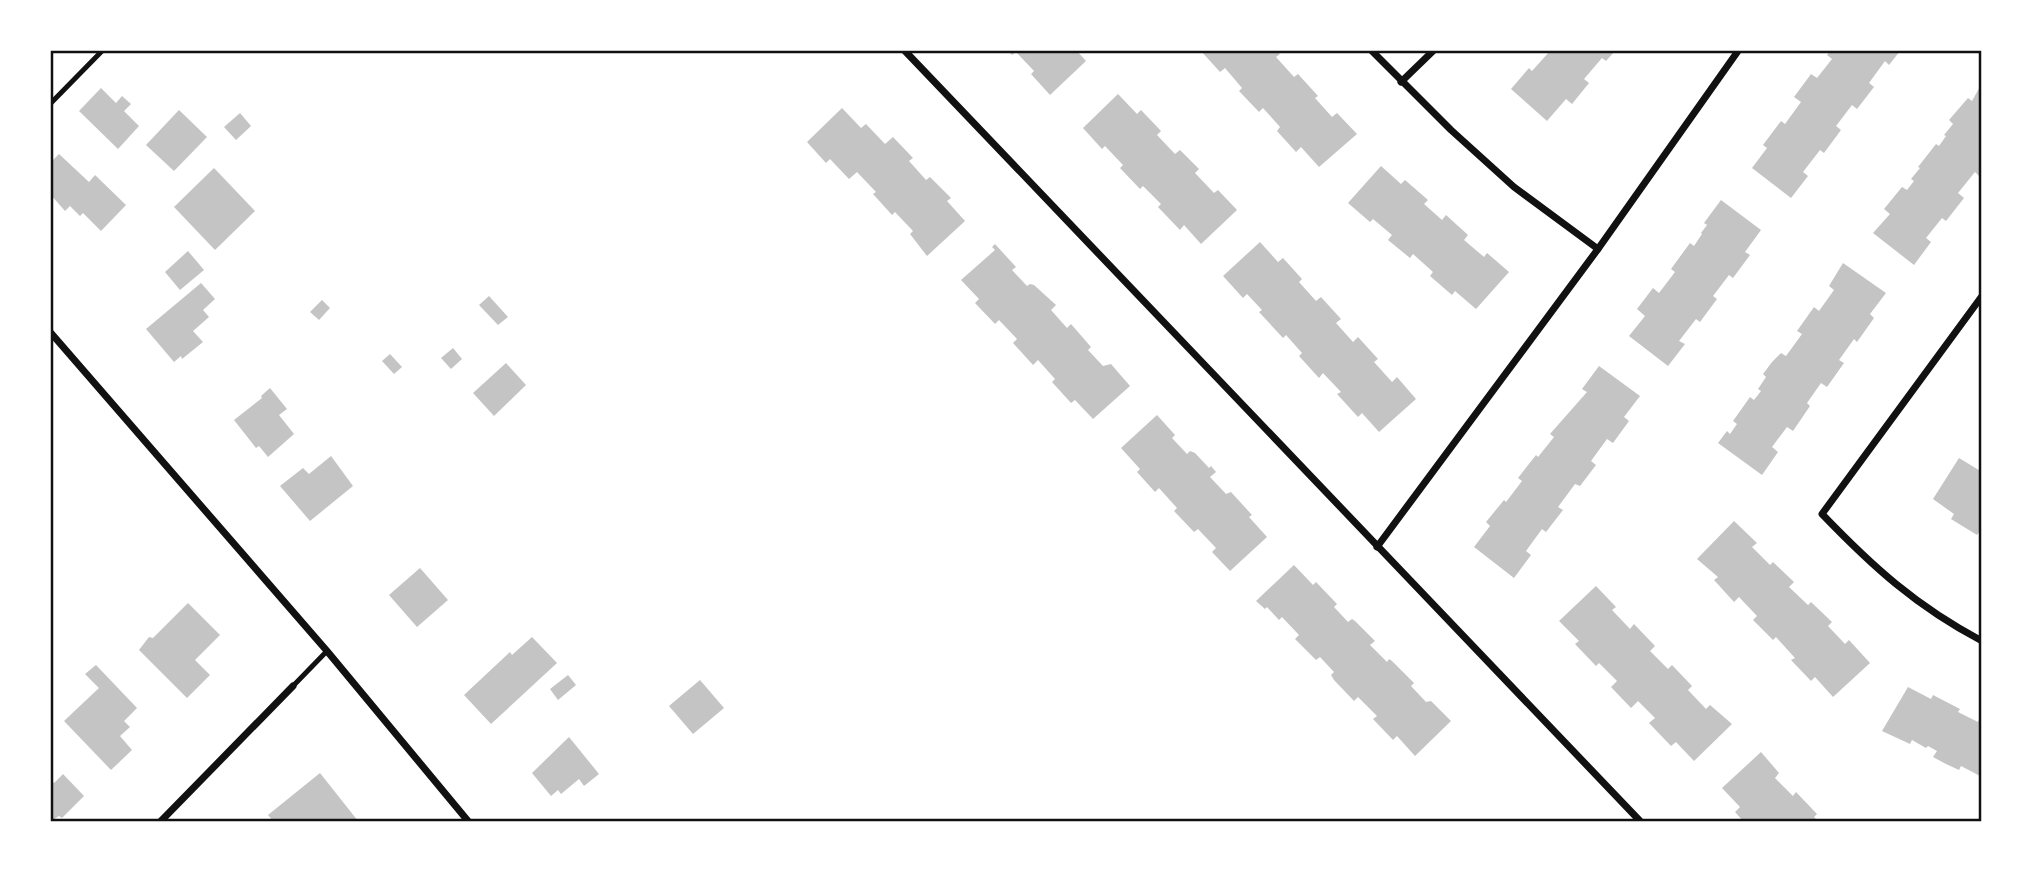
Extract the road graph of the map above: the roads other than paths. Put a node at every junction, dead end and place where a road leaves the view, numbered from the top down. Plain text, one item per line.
1 (102, 51) edge
2 (905, 51) edge
3 (1372, 51) edge
4 (1433, 51) edge
5 (1738, 51) edge
6 (1401, 82) junction
7 (51, 103) edge
8 (1598, 248) junction
9 (1982, 296) edge
10 (51, 333) edge
11 (1377, 547) junction
12 (1982, 641) edge
13 (327, 651) junction
14 (293, 685) joint
15 (167, 819) edge
16 (468, 821) edge
17 (1640, 821) edge

1 - 7 lane
2 - 11 street
3 - 6 street
4 - 6 street
5 - 8 street
6 - 8 street
8 - 11 street
9 - 12 street
10 - 13 street
11 - 17 street
13 - 14 lane
13 - 16 street
14 - 15 street

